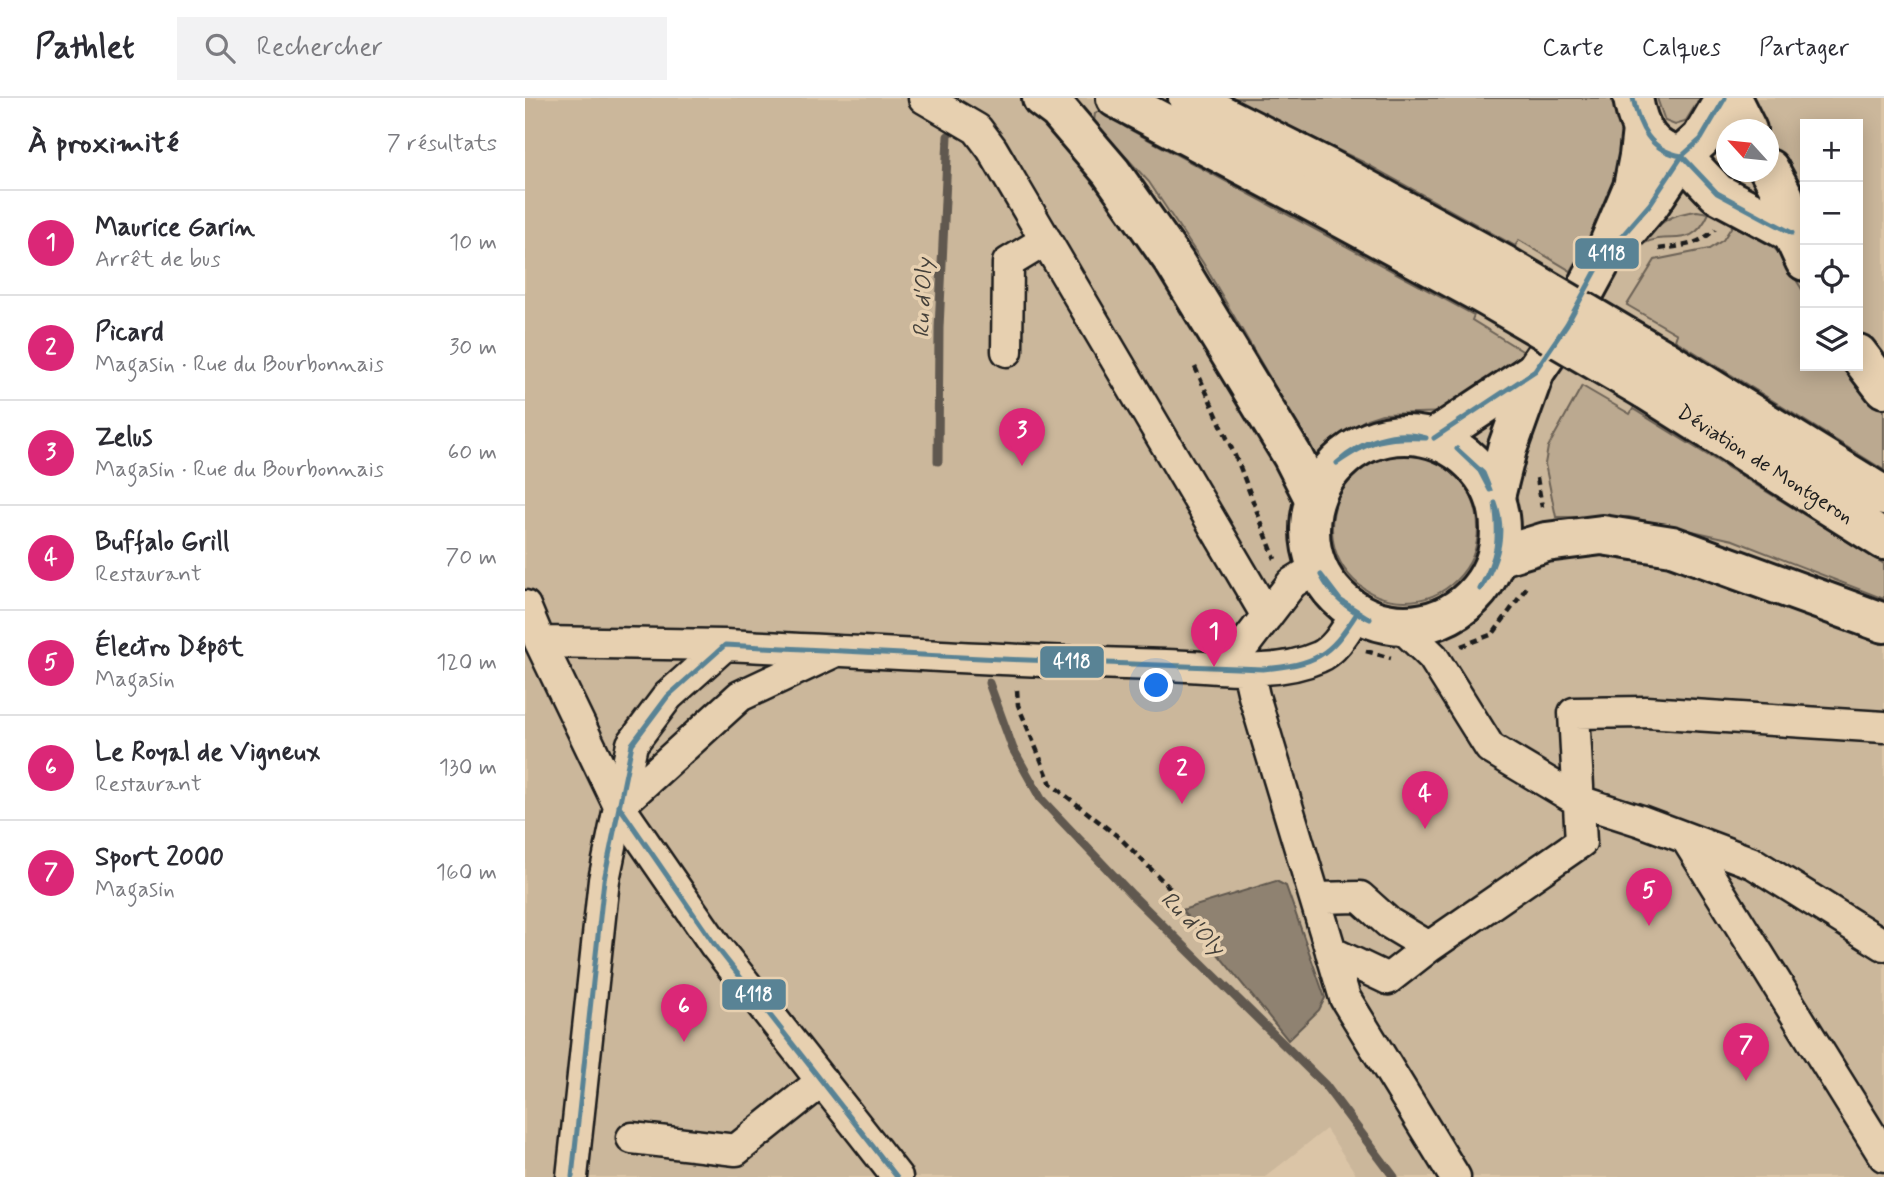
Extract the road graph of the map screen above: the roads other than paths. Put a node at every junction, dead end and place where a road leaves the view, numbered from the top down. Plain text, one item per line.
1 (924, 98) edge
2 (1042, 98) edge
3 (1116, 98) edge
4 (1188, 98) edge
5 (1724, 98) edge
6 (1731, 98) edge
7 (1637, 114) edge
8 (1742, 119) edge
9 (1682, 156) junction
10 (1776, 182) edge
11 (1650, 204) junction
12 (1717, 208) junction
13 (1047, 240) junction
14 (1799, 247) edge
15 (1603, 258) junction
16 (1495, 281) junction
17 (1007, 351) dead end
18 (1863, 361) edge
19 (1535, 371) junction
20 (1654, 374) junction
21 (1884, 388) edge
22 (1434, 438) junction
23 (1884, 496) edge
24 (1314, 498) junction
25 (1495, 498) junction
26 (1884, 540) edge
27 (1497, 557) junction
28 (1304, 576) junction
29 (525, 606) edge
30 (1267, 616) junction
31 (1884, 623) edge
32 (1349, 625) junction
33 (1401, 626) junction
34 (540, 642) junction
35 (725, 645) junction
36 (838, 650) junction
37 (1214, 667) junction
38 (1248, 670) junction
39 (1884, 727) edge
40 (1579, 801) junction
41 (619, 806) junction
42 (1686, 838) junction
43 (1315, 898) junction
44 (1884, 944) edge
45 (1429, 947) junction
46 (1331, 952) junction
47 (822, 1081) junction
48 (632, 1139) dead end
49 (1884, 1156) edge
50 (572, 1177) edge
51 (897, 1177) edge
52 (1455, 1177) edge

1 - 13 street
2 - 24 main road
3 - 16 main road
4 - 16 main road
5 - 9 main road
6 - 8 main road
7 - 9 main road
7 - 15 main road
9 - 11 main road
9 - 12 main road
10 - 14 main road
11 - 12 main road
11 - 15 main road
12 - 14 main road
13 - 17 street
13 - 30 street
15 - 19 main road
16 - 20 main road, bridge
18 - 21 main road
19 - 22 main road
19 - 25 main road
20 - 23 main road, Déviation de Montgeron
20 - 26 main road, Déviation de Montgeron
22 - 24 main road
22 - 25 main road
24 - 28 main road
25 - 27 main road
27 - 31 main road
27 - 33 main road
28 - 30 street
28 - 32 main road
29 - 34 street
30 - 37 street
32 - 33 main road
32 - 38 street
33 - 40 street
34 - 35 street
34 - 41 street
35 - 36 street
35 - 41 street
36 - 37 street
36 - 41 street
37 - 38 street
38 - 43 street
39 - 40 street
40 - 42 street
40 - 45 street
41 - 47 street
41 - 50 street
42 - 44 street
42 - 49 street
43 - 45 street
43 - 46 street
45 - 46 street
46 - 52 street
47 - 48 street
47 - 51 street

